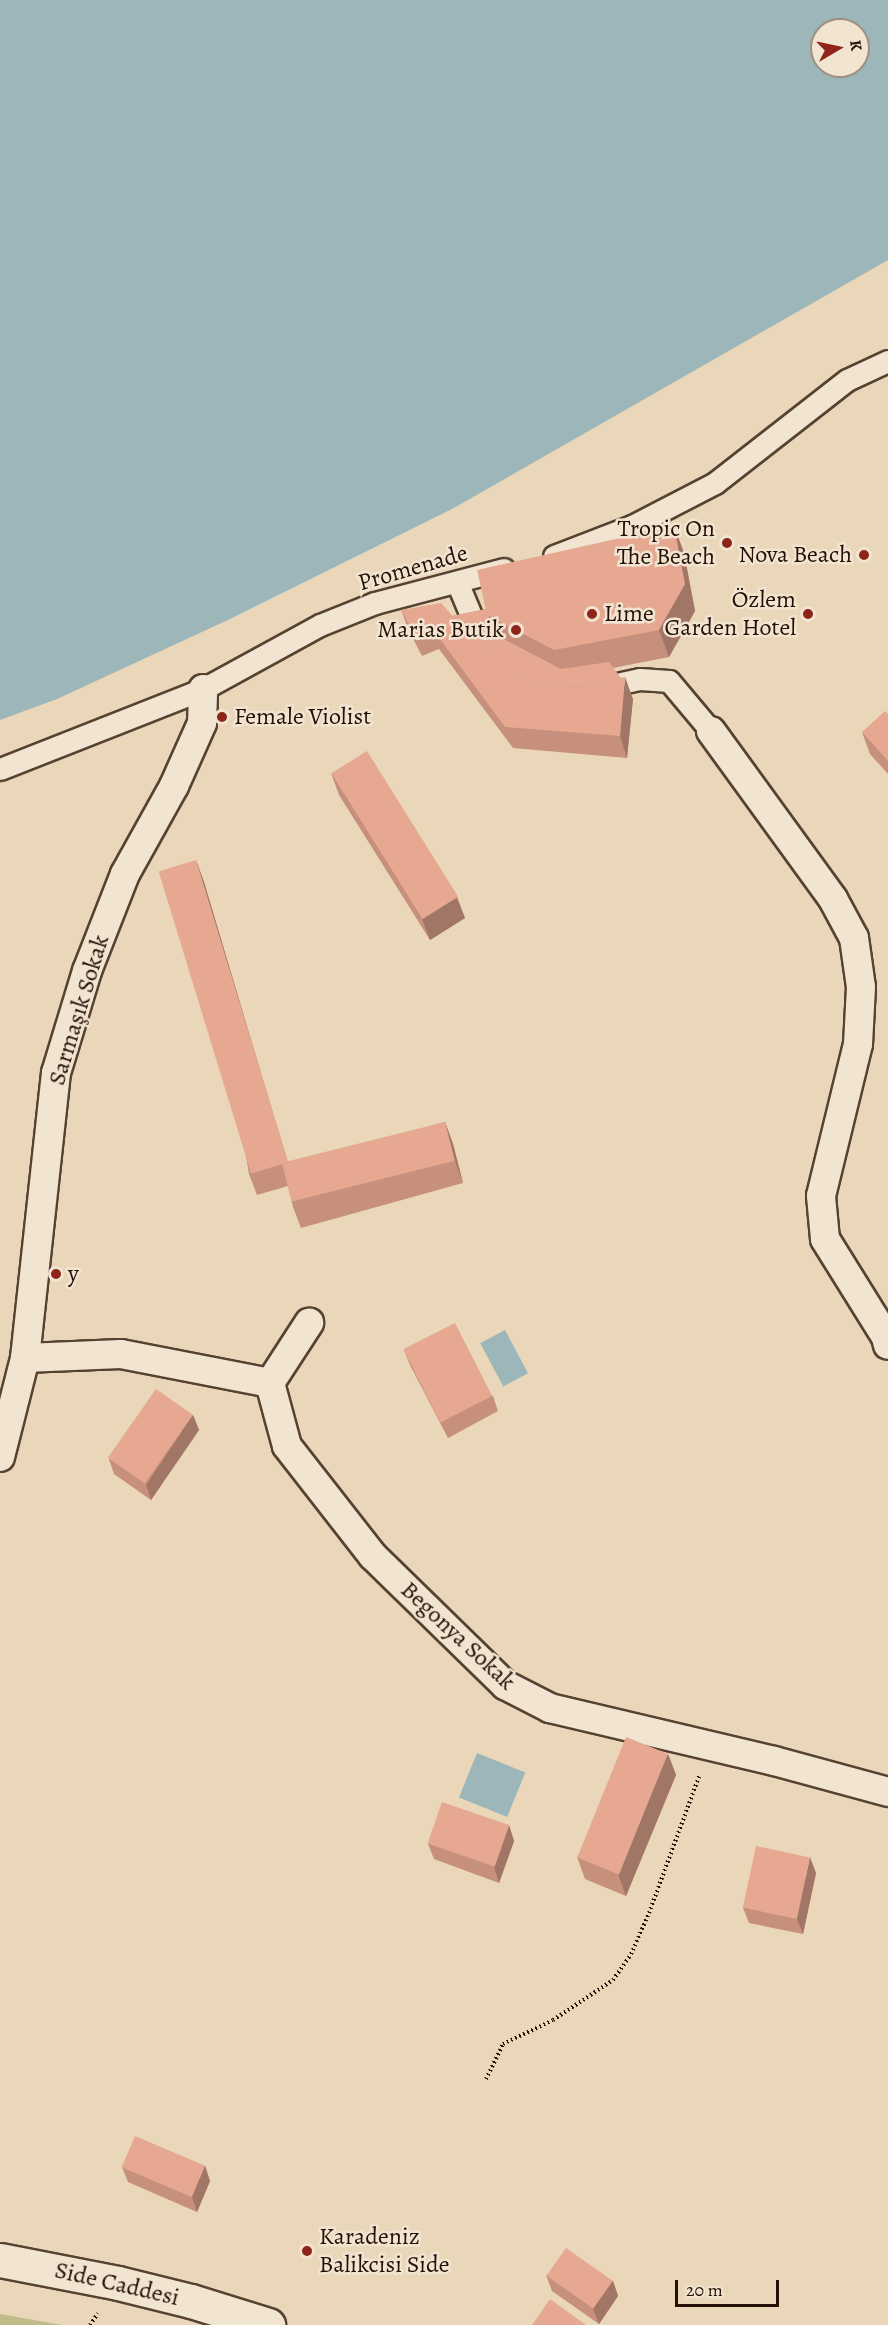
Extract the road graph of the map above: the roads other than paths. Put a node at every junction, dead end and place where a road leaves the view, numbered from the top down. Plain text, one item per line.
1 (888, 361) edge
2 (458, 582) junction
3 (473, 620) edge
4 (621, 682) edge
5 (203, 689) junction
6 (711, 731) joint
7 (0, 768) edge
8 (309, 1323) dead end
9 (888, 1345) edge
10 (25, 1358) junction
11 (270, 1383) junction
12 (0, 1457) edge
13 (888, 1792) edge
14 (0, 2260) edge
15 (268, 2325) edge

1 - 2 street, Promenade
2 - 3 street
2 - 5 street, Promenade
4 - 6 street
5 - 7 street, Promenade
5 - 10 street, Sarmaşık Sokak
6 - 9 street
8 - 11 street
10 - 11 street
10 - 12 street, Sarmaşık Sokak
11 - 13 street, Begonya Sokak
14 - 15 main road, Side Caddesi

